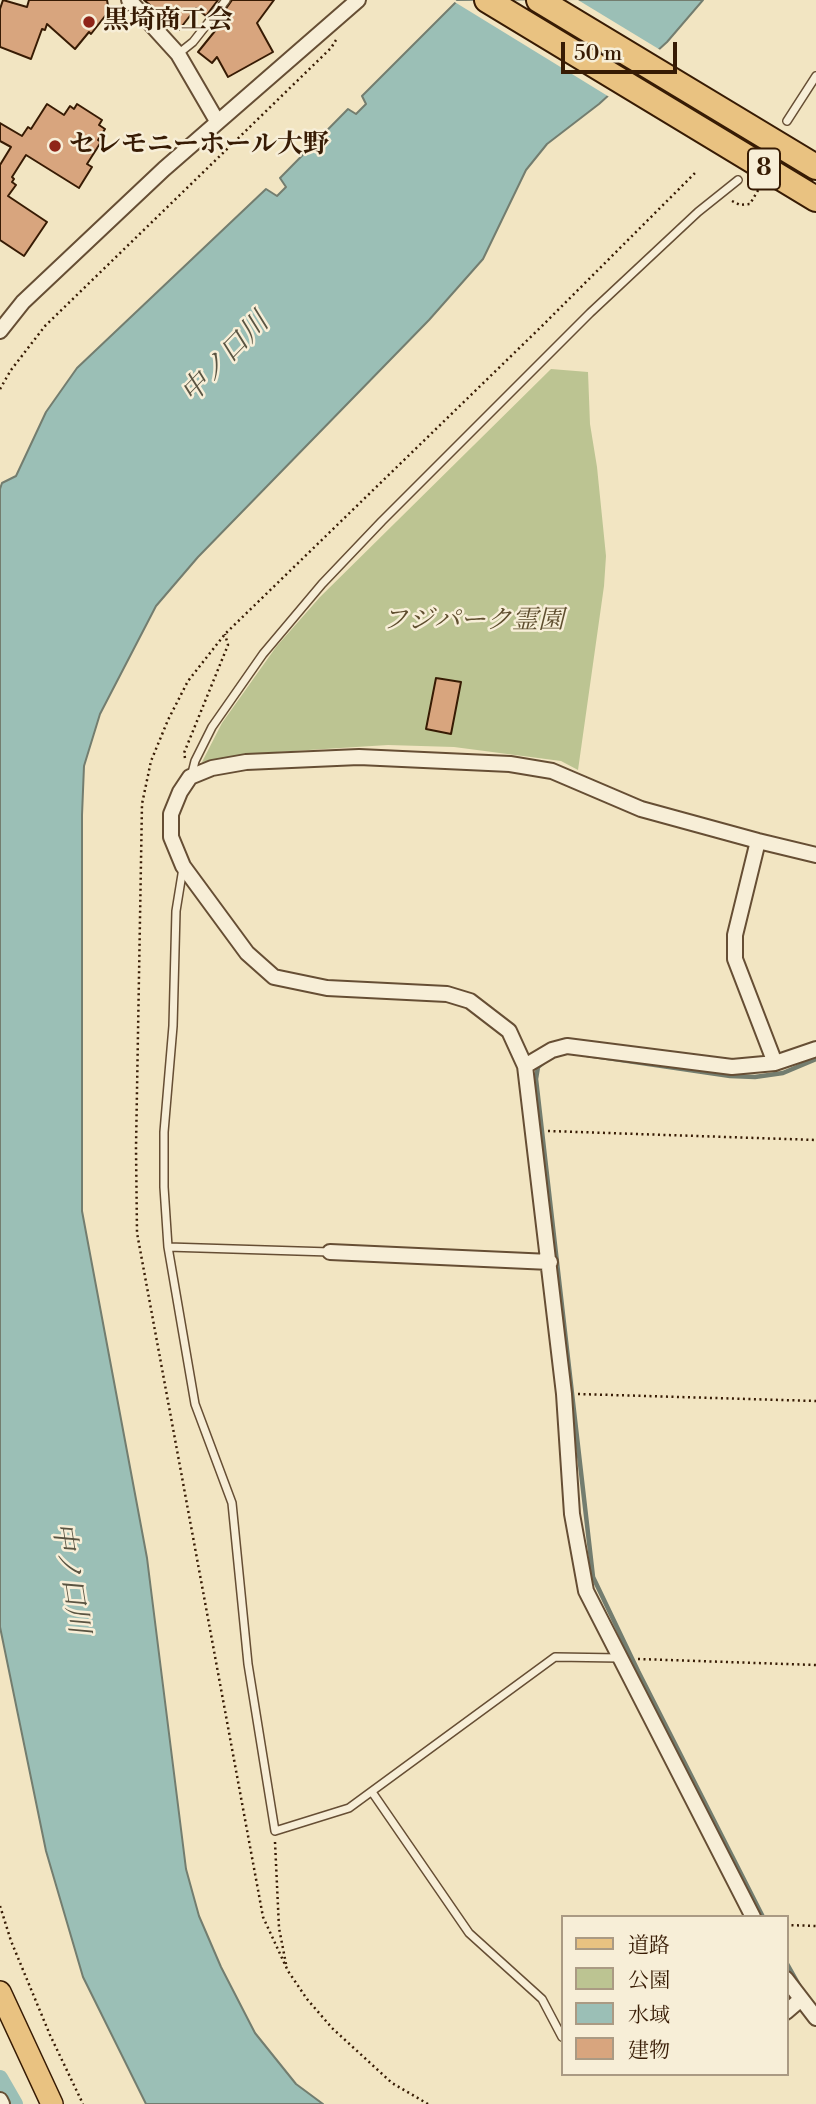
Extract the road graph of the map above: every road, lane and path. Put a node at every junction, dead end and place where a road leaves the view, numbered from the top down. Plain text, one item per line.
1 (129, 0) edge
2 (226, 0) edge
3 (358, 0) edge
4 (487, 0) edge
5 (539, 0) edge
6 (337, 20) junction
7 (178, 54) junction
8 (816, 76) edge
9 (217, 121) junction
10 (787, 121) dead end
11 (816, 167) edge
12 (696, 172) dead end
13 (738, 180) dead end
14 (761, 184) dead end
15 (721, 194) junction
16 (816, 200) edge
17 (0, 331) edge
18 (0, 389) edge
19 (190, 777) junction
20 (758, 842) junction
21 (816, 855) edge
22 (183, 866) junction
23 (816, 1049) edge
24 (775, 1063) junction
25 (525, 1066) junction
26 (534, 1131) junction
27 (816, 1140) edge
28 (168, 1247) junction
29 (330, 1252) joint
30 (550, 1262) junction
31 (564, 1394) junction
32 (816, 1401) edge
33 (621, 1658) junction
34 (816, 1665) edge
35 (372, 1792) junction
36 (275, 1831) junction
37 (0, 1906) edge
38 (752, 1915) edge
39 (788, 1925) edge
40 (816, 1926) edge
41 (288, 1971) dead end
42 (788, 1982) edge
43 (0, 1992) edge
44 (800, 2000) junction
45 (788, 2010) edge
46 (816, 2018) edge
47 (560, 2033) edge
48 (52, 2104) edge
49 (83, 2104) edge

1 - 7 street
2 - 7 lane
3 - 6 street
4 - 16 highway, 8
5 - 11 highway, 8
6 - 9 street
6 - 18 path
7 - 9 street
8 - 10 lane
9 - 17 street
12 - 19 path
13 - 15 lane
14 - 15 path
15 - 19 lane
19 - 20 street
19 - 22 street
20 - 21 street
20 - 24 street
22 - 25 street
22 - 28 lane
23 - 24 street
24 - 25 street
25 - 26 street
26 - 27 path
26 - 30 street
28 - 29 lane
28 - 36 lane
29 - 30 street
30 - 31 street
31 - 32 path
31 - 33 street
33 - 34 path
33 - 35 lane
33 - 38 street
35 - 36 lane
35 - 47 lane
36 - 41 path
37 - 49 path
39 - 40 path
42 - 44 street
43 - 48 main road
44 - 45 street
44 - 46 street

